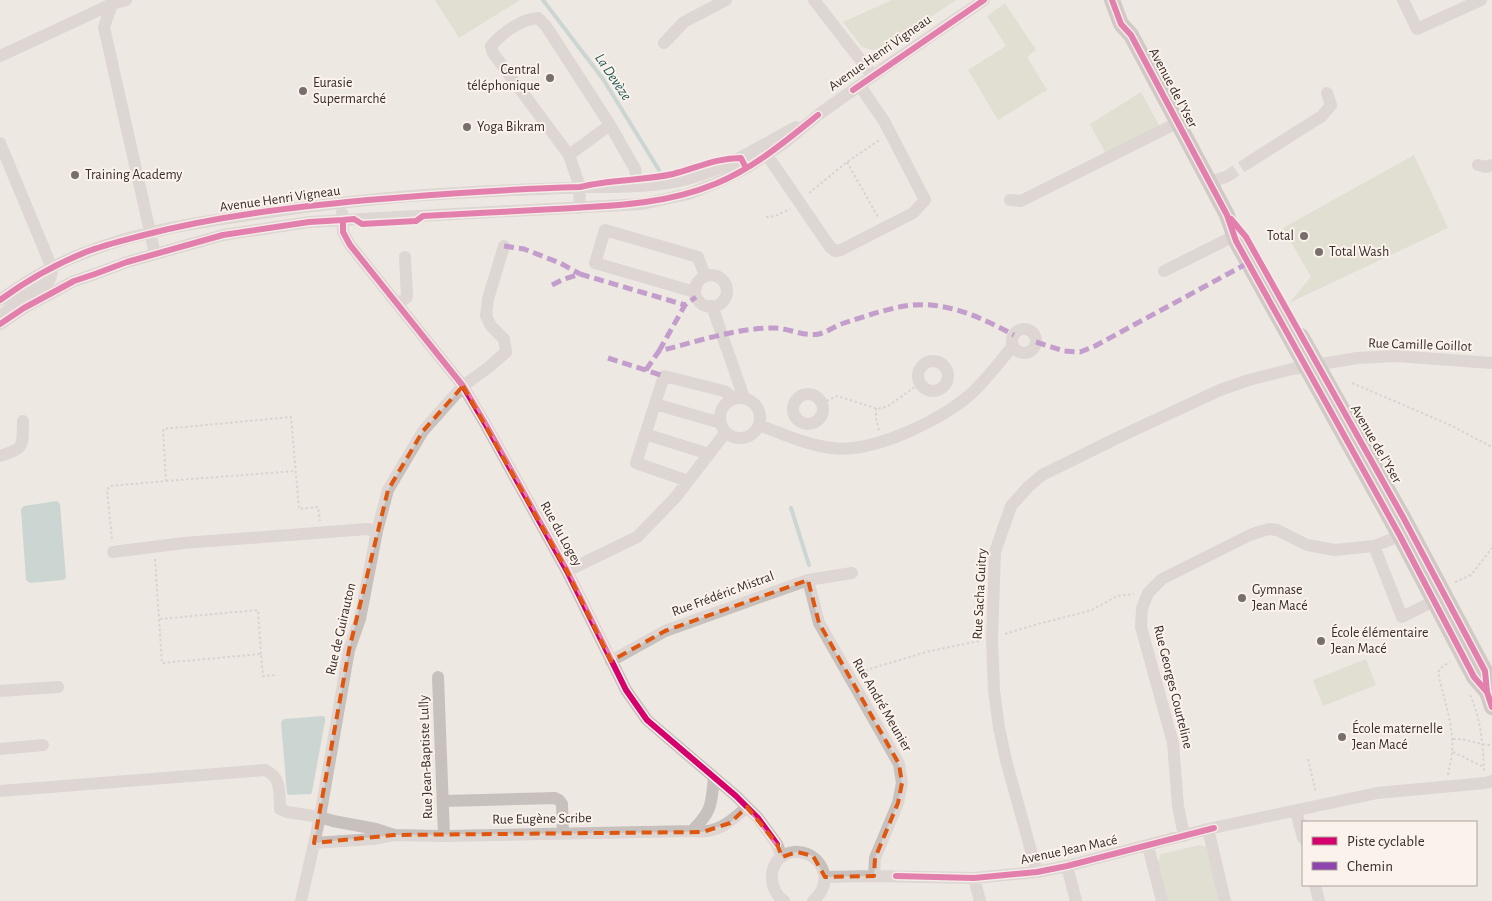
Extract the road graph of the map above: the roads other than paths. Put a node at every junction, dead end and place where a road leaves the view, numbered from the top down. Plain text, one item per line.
1 (126, 0) edge
2 (726, 0) edge
3 (814, 0) edge
4 (984, 0) edge
5 (1112, 0) edge
6 (1122, 0) edge
7 (1403, 0) edge
8 (1480, 0) edge
9 (112, 4) junction
10 (1131, 35) junction
11 (664, 43) dead end
12 (0, 56) edge
13 (873, 76) junction
14 (860, 86) junction
15 (1327, 92) dead end
16 (1177, 122) junction
17 (610, 125) junction
18 (0, 143) edge
19 (768, 150) junction
20 (569, 155) junction
21 (1251, 161) tunnel mouth
22 (1478, 165) dead end
23 (1492, 165) edge
24 (1226, 177) tunnel mouth
25 (1209, 182) junction
26 (638, 186) junction
27 (580, 187) junction
28 (461, 192) junction
29 (1010, 200) dead end
30 (341, 203) junction
31 (579, 208) junction
32 (464, 214) junction
33 (1227, 216) junction
34 (343, 220) junction
35 (150, 233) junction
36 (1234, 236) junction
37 (504, 246) dead end
38 (155, 254) junction
39 (405, 258) dead end
40 (52, 268) junction
41 (1164, 270) dead end
42 (705, 276) junction
43 (74, 281) junction
44 (1269, 290) junction
45 (695, 292) junction
46 (0, 300) edge
47 (398, 304) junction
48 (712, 306) junction
49 (0, 318) edge
50 (0, 324) edge
51 (1013, 346) dead end
52 (1492, 363) edge
53 (1311, 365) junction
54 (463, 386) junction
55 (942, 389) junction
56 (739, 398) junction
57 (655, 404) junction
58 (954, 406) junction
59 (23, 421) dead end
60 (800, 421) junction
61 (759, 425) junction
62 (723, 427) junction
63 (645, 434) junction
64 (793, 438) junction
65 (709, 454) junction
66 (0, 456) edge
67 (688, 481) junction
68 (377, 531) junction
69 (1405, 534) junction
70 (1374, 546) junction
71 (113, 552) road end
72 (567, 571) junction
73 (852, 573) dead end
74 (808, 580) junction
75 (1438, 595) junction
76 (611, 661) junction
77 (438, 677) dead end
78 (58, 688) dead end
79 (0, 691) edge
80 (1490, 700) edge
81 (43, 745) dead end
82 (0, 749) edge
83 (714, 778) junction
84 (1492, 781) edge
85 (0, 791) edge
86 (443, 801) junction
87 (747, 807) junction
88 (1296, 811) junction
89 (320, 817) junction
90 (1208, 829) junction
91 (692, 831) junction
92 (563, 833) junction
93 (394, 834) junction
94 (1302, 834) edge
95 (444, 836) junction
96 (1184, 836) junction
97 (314, 843) junction
98 (1148, 846) junction
99 (782, 857) junction
100 (1066, 866) junction
101 (1037, 872) junction
102 (874, 876) junction
103 (825, 877) junction
104 (974, 878) junction
105 (1315, 886) edge
106 (301, 901) edge
107 (784, 901) edge
108 (813, 901) edge
109 (980, 901) edge
110 (1076, 901) edge
111 (1162, 901) edge
112 (1226, 901) edge
113 (1319, 901) edge

1 - 9 street
2 - 11 street
3 - 13 street
4 - 13 street, Avenue Henri Vigneau
5 - 10 main road, Avenue de l'Yser
6 - 10 main road, Avenue de l'Yser
7 - 8 street
9 - 12 street
9 - 35 street
10 - 16 main road, Avenue de l'Yser
13 - 14 street, Avenue Henri Vigneau
14 - 19 street, Avenue Henri Vigneau
14 - 19 street
15 - 21 street
16 - 25 main road, Avenue de l'Yser
16 - 29 street
17 - 20 street
17 - 20 street
17 - 26 street
18 - 40 street
19 - 26 street, Avenue Henri Vigneau
19 - 31 street, Avenue Henri Vigneau
20 - 27 street
22 - 23 street
24 - 25 street
25 - 33 main road, Avenue de l'Yser
26 - 27 street, Avenue Henri Vigneau
27 - 28 street, Avenue Henri Vigneau
27 - 31 street
28 - 30 street, Avenue Henri Vigneau
28 - 32 street
30 - 34 street, Rue du Logey
30 - 35 street, Avenue Henri Vigneau
31 - 32 street, Avenue Henri Vigneau
32 - 34 street, Avenue Henri Vigneau
33 - 36 main road, Avenue de l'Yser
33 - 44 main road, Avenue de l'Yser
34 - 38 street, Avenue Henri Vigneau
34 - 47 street, Rue du Logey
35 - 38 street
35 - 40 street, Avenue Henri Vigneau
36 - 41 street
36 - 44 main road, Avenue de l'Yser
37 - 54 street, Rue de Guirauton
38 - 43 street, Avenue Henri Vigneau
39 - 47 street
40 - 43 street
40 - 46 street, Avenue Henri Vigneau
40 - 49 street
42 - 45 street
42 - 45 street
42 - 48 street
43 - 50 street, Avenue Henri Vigneau
44 - 53 main road, Avenue de l'Yser
45 - 48 street
47 - 54 street, Rue du Logey
48 - 56 street
51 - 58 street
52 - 53 street, Rue Camille Goillot
53 - 69 main road, Avenue de l'Yser
53 - 101 street, Rue Sacha Guitry
54 - 68 street, Rue de Guirauton
54 - 72 street, Rue du Logey
55 - 55 street
55 - 58 street
56 - 57 street
56 - 61 street
56 - 62 street
57 - 62 street
57 - 63 street
58 - 64 street
59 - 66 street
60 - 60 street
60 - 64 street
61 - 62 street
61 - 64 street
62 - 65 street
63 - 65 street
63 - 67 street
65 - 67 street
67 - 72 street
68 - 71 street
68 - 89 street, Rue de Guirauton
69 - 70 street, Rue Georges Courteline
69 - 75 main road, Avenue de l'Yser
70 - 75 street
70 - 96 street, Rue Georges Courteline
72 - 76 street, Rue du Logey
73 - 74 street, Rue Frédéric Mistral
74 - 76 street, Rue Frédéric Mistral
74 - 102 street, Rue André Meunier
75 - 80 main road, Avenue de l'Yser
75 - 80 main road, Avenue de l'Yser
76 - 83 street, Rue du Logey
77 - 86 street, Rue Jean-Baptiste Lully
78 - 79 street
81 - 82 street
83 - 87 street, Rue du Logey
83 - 91 street
84 - 88 street, Avenue Jean Macé
85 - 89 street, Rue Eugène Scribe
86 - 92 street
86 - 95 street, Rue Jean-Baptiste Lully
87 - 91 street, Rue Eugène Scribe
87 - 99 street, Rue du Logey
88 - 90 street, Avenue Jean Macé
88 - 94 street
89 - 93 street, Rue Eugène Scribe
89 - 97 street, Rue de Guirauton
90 - 96 street, Avenue Jean Macé
90 - 112 street
91 - 92 street, Rue Eugène Scribe
92 - 95 street, Rue Eugène Scribe
93 - 95 street, Rue Eugène Scribe
93 - 97 street, Rue Eugène Scribe
96 - 98 street, Avenue Jean Macé
97 - 106 street, Rue de Guirauton
98 - 100 street, Avenue Jean Macé
98 - 111 street
99 - 103 street
99 - 107 street
100 - 101 street, Avenue Jean Macé
100 - 110 street
101 - 104 street, Avenue Jean Macé
102 - 103 street, Avenue Jean Macé
102 - 104 street, Avenue Jean Macé
103 - 108 street
104 - 109 street
105 - 113 street

